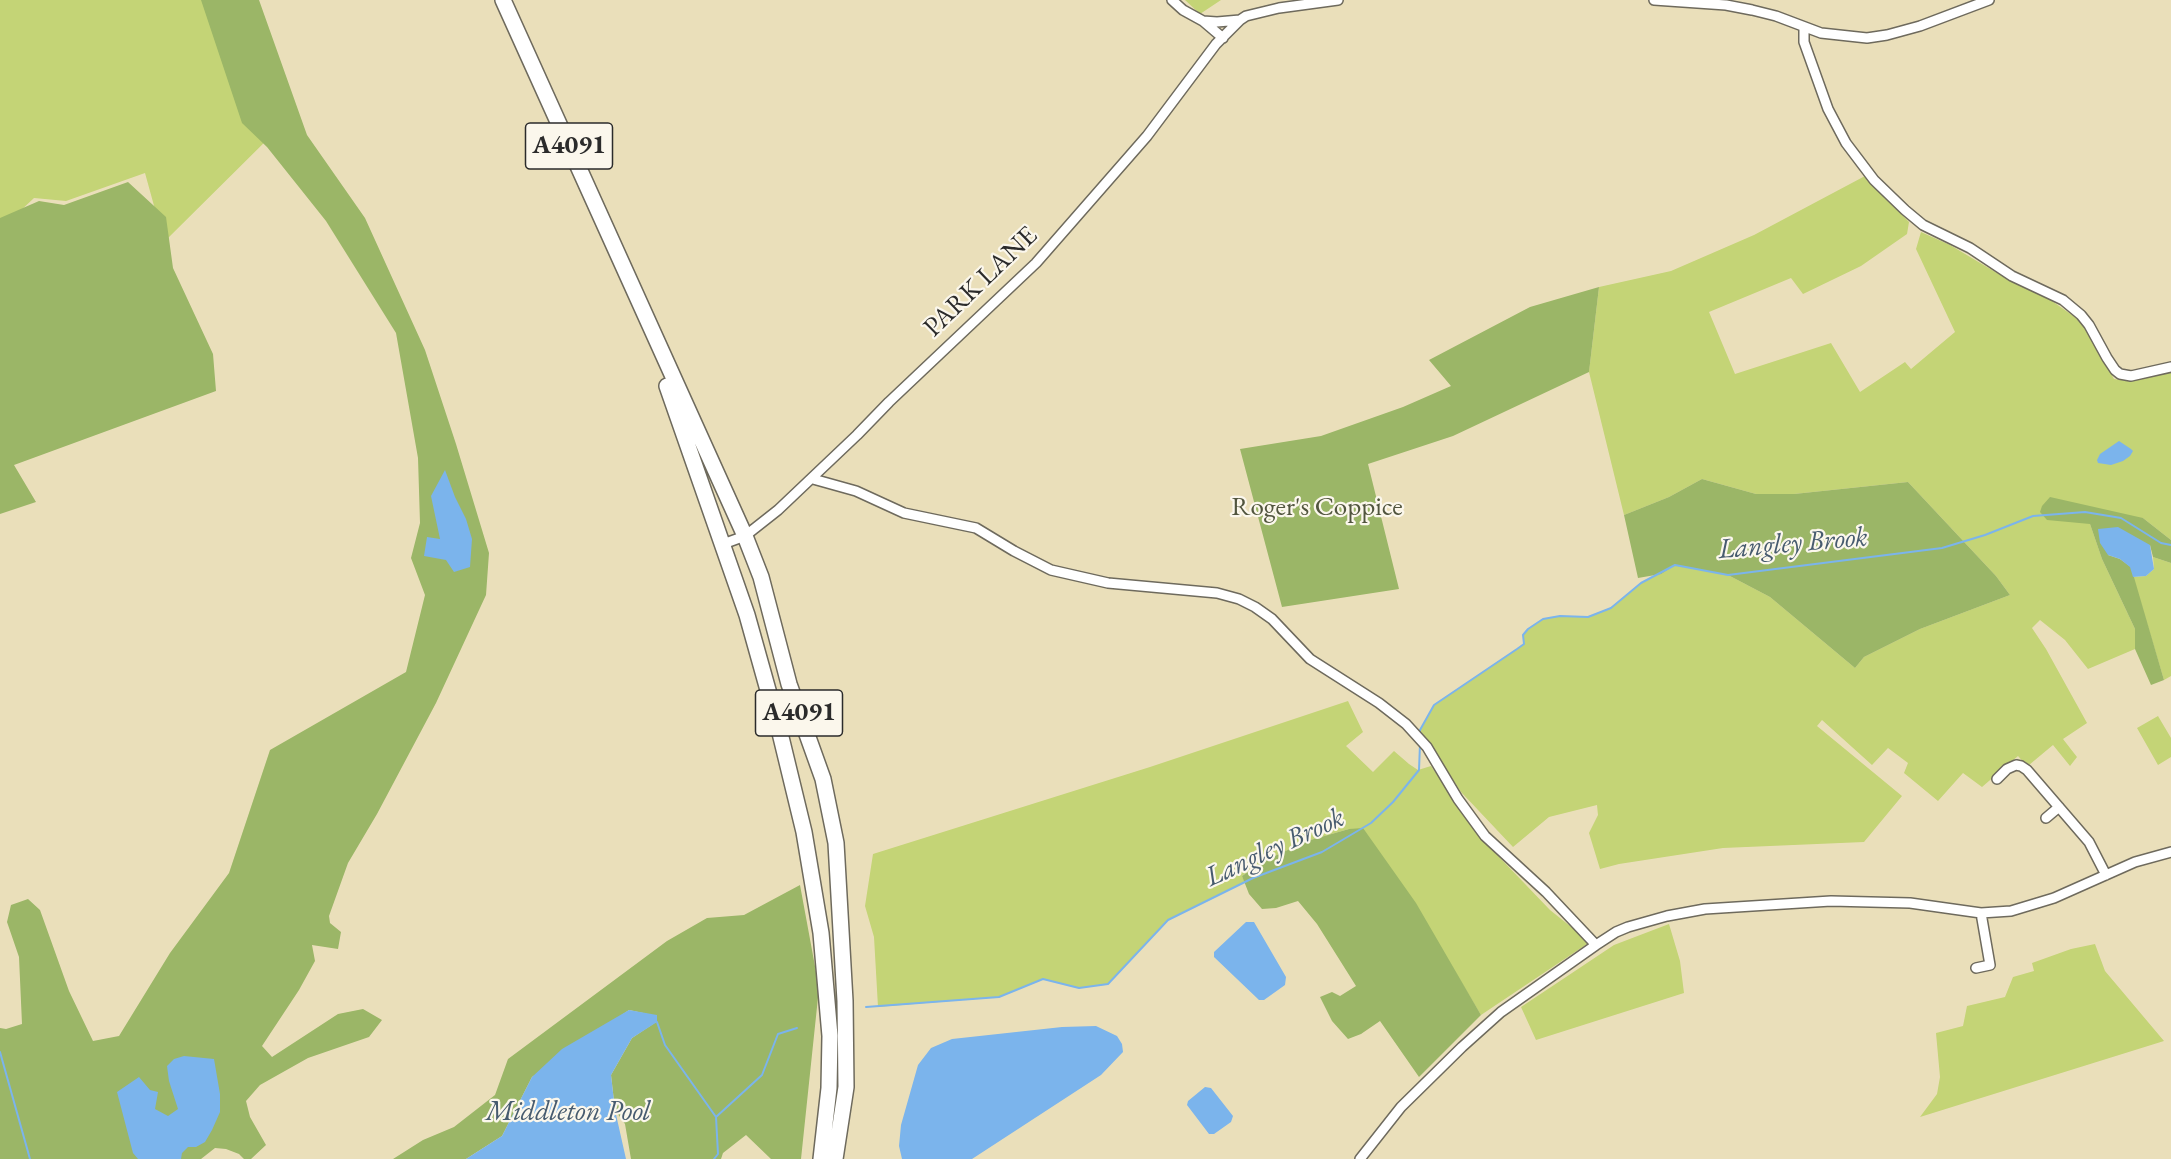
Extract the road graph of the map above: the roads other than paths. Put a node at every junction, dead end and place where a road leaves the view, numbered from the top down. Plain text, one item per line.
1 (503, 0) edge
2 (1172, 0) edge
3 (1338, 0) edge
4 (1654, 0) edge
5 (1989, 0) edge
6 (1240, 20) junction
7 (1203, 21) junction
8 (1804, 27) junction
9 (1223, 38) junction
10 (634, 292) junction
11 (2171, 368) edge
12 (813, 479) junction
13 (745, 536) junction
14 (723, 544) junction
15 (1997, 779) dead end
16 (2059, 807) junction
17 (2046, 818) dead end
18 (2170, 855) edge
19 (2106, 875) junction
20 (1982, 913) junction
21 (1596, 945) junction
22 (1976, 968) dead end
23 (821, 1159) edge
24 (835, 1159) edge
25 (1360, 1159) edge

1 - 10 main road, A4091
2 - 7 street
3 - 6 street
4 - 8 street
5 - 8 street
6 - 7 street
6 - 9 street, PARK LANE
7 - 9 street
8 - 11 street
9 - 12 street, PARK LANE
10 - 13 main road, A4091
10 - 14 main road, A4091
12 - 13 street, PARK LANE
12 - 21 street
13 - 14 street, PARK LANE
13 - 24 main road, A4091
14 - 23 main road, A4091
15 - 16 street
16 - 17 street
16 - 19 street
18 - 19 street
19 - 20 street
20 - 21 street
20 - 22 street
21 - 25 street

